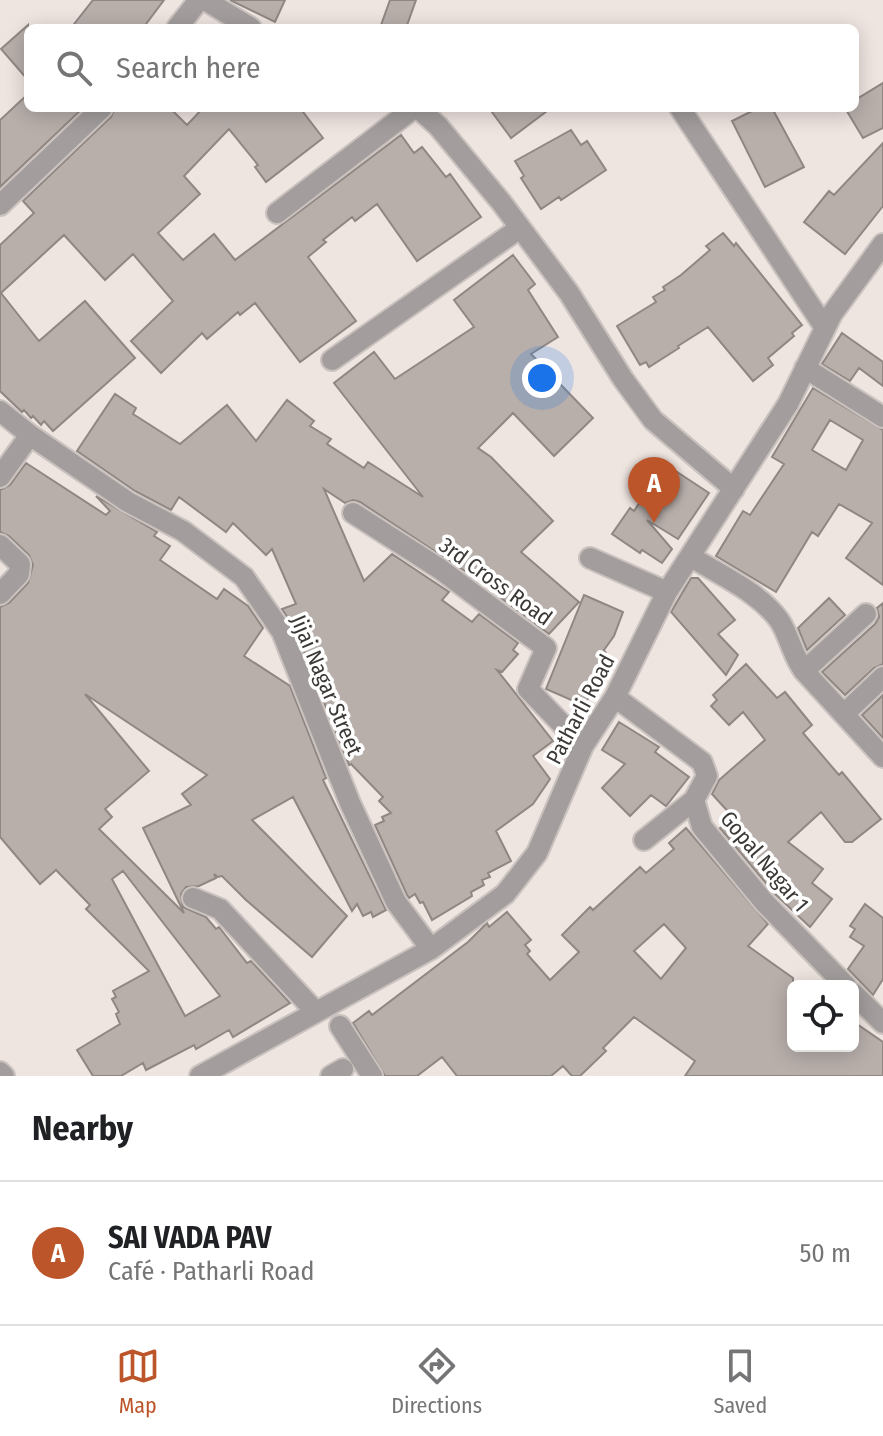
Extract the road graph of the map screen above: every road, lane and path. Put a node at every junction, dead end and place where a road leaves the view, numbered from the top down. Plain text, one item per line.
1 (199, 0) edge
2 (205, 0) edge
3 (180, 24) edge
4 (244, 24) edge
5 (98, 112) edge
6 (411, 112) edge
7 (421, 112) edge
8 (683, 112) edge
9 (0, 205) edge
10 (277, 213) dead end
11 (520, 228) junction
12 (883, 244) edge
13 (825, 328) junction
14 (332, 360) dead end
15 (805, 368) junction
16 (0, 411) edge
17 (883, 417) edge
18 (30, 435) junction
19 (0, 477) edge
20 (734, 489) junction
21 (353, 513) dead end
22 (0, 545) edge
23 (690, 556) junction
24 (590, 558) dead end
25 (667, 592) junction
26 (0, 594) edge
27 (866, 614) dead end
28 (804, 671) junction
29 (883, 677) edge
30 (883, 684) edge
31 (615, 697) junction
32 (846, 716) junction
33 (583, 746) junction
34 (882, 754) edge
35 (694, 800) junction
36 (644, 840) dead end
37 (193, 898) dead end
38 (431, 949) junction
39 (840, 980) edge
40 (859, 999) edge
41 (316, 1012) junction
42 (883, 1023) edge
43 (340, 1026) dead end
44 (200, 1076) edge
45 (372, 1076) edge

1 - 3 street
2 - 4 street
5 - 9 street
6 - 10 street
7 - 11 street
8 - 13 street
11 - 14 street
11 - 20 street
12 - 13 street, Patharli Road
13 - 15 street, Patharli Road
15 - 17 street
15 - 20 street, Patharli Road
16 - 18 street, Jijai Nagar Street
18 - 19 street
18 - 38 street, Jijai Nagar Street
20 - 23 street, Patharli Road
21 - 33 street, 3rd Cross Road
22 - 26 street
23 - 25 street, Patharli Road
23 - 28 street
24 - 25 street
25 - 31 street, Patharli Road
27 - 28 street
28 - 32 street
29 - 32 street
30 - 32 street
31 - 33 street, Patharli Road
31 - 35 street, Gopal Nagar 1
32 - 34 street
33 - 38 street, Patharli Road
35 - 36 street
35 - 39 street, Gopal Nagar 1
37 - 41 street
38 - 41 street, Patharli Road
40 - 42 street
41 - 44 street, Patharli Road
43 - 45 street

